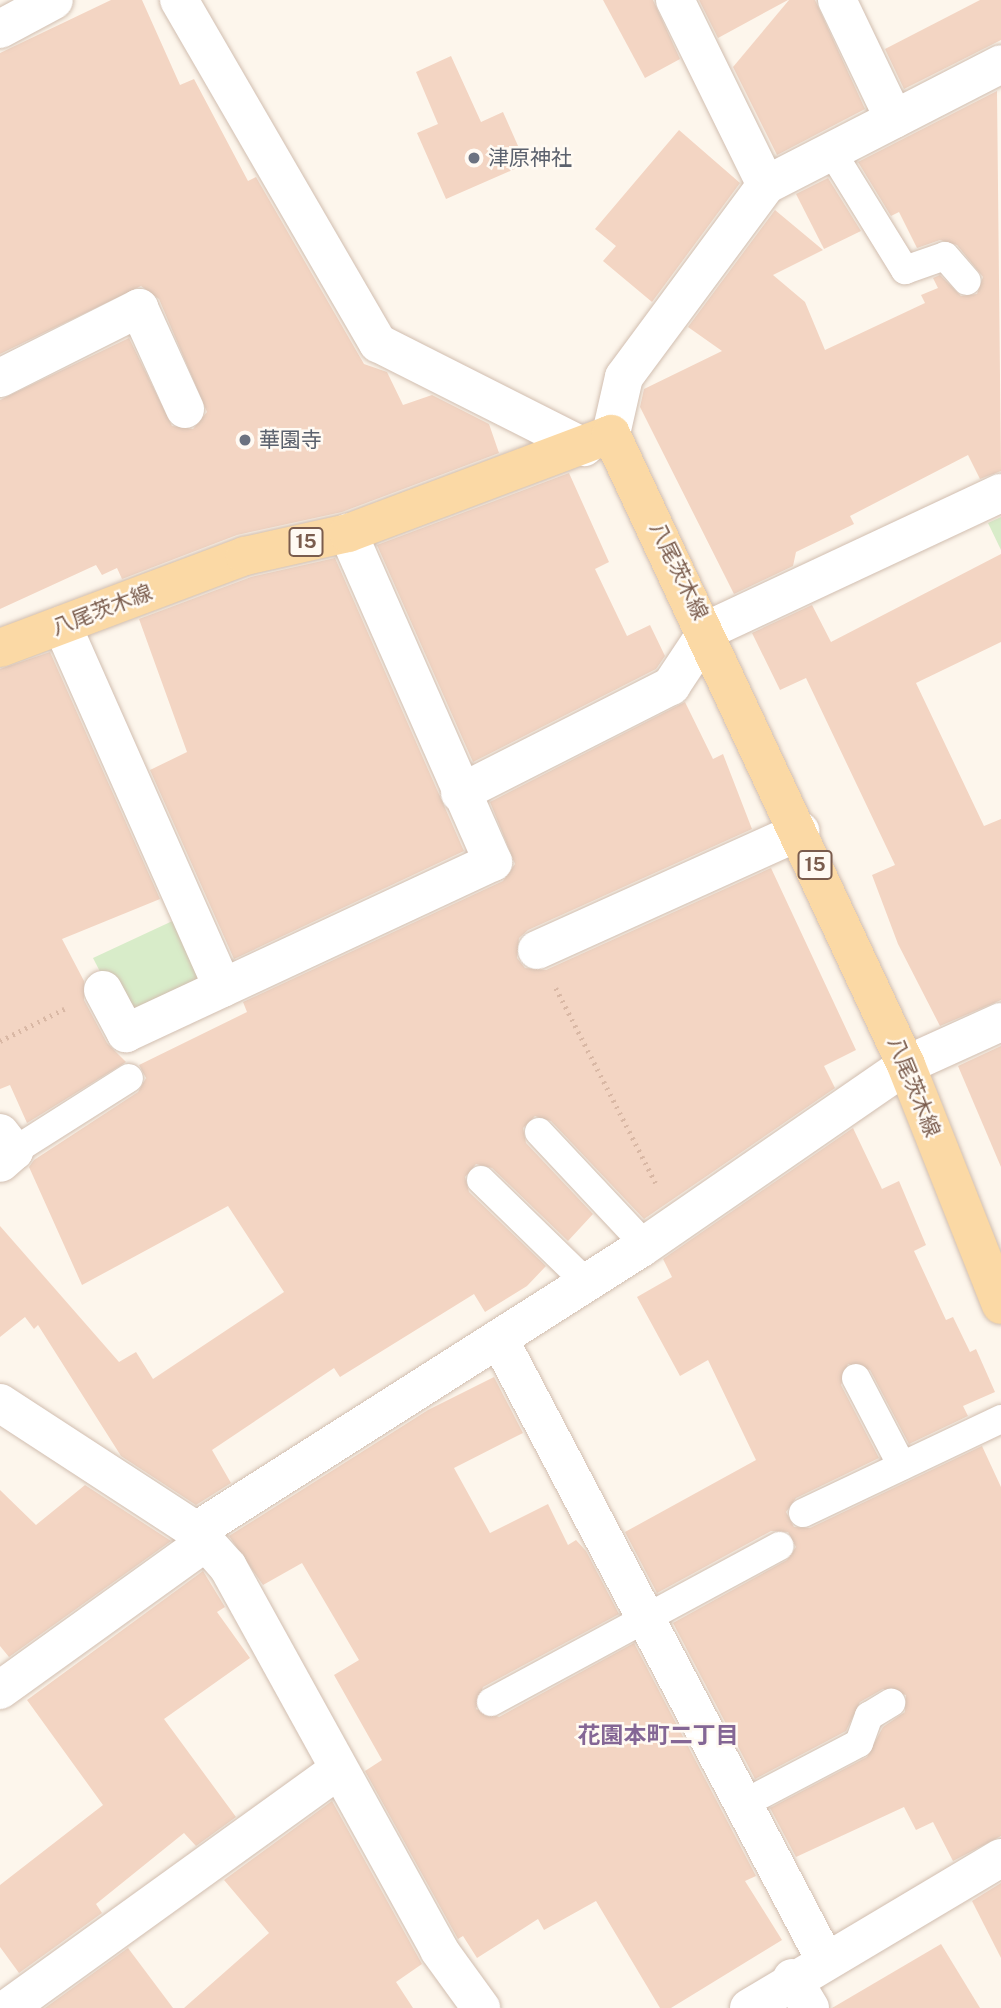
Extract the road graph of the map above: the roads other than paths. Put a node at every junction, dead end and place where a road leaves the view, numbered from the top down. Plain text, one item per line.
1 (54, 0) edge
2 (179, 0) edge
3 (675, 0) edge
4 (837, 0) edge
5 (0, 29) edge
6 (1001, 64) edge
7 (894, 119) junction
8 (832, 152) junction
9 (766, 185) junction
10 (967, 281) dead end
11 (0, 378) edge
12 (185, 409) dead end
13 (598, 440) junction
14 (1001, 493) edge
15 (348, 533) junction
16 (62, 625) junction
17 (708, 630) junction
18 (0, 648) edge
19 (460, 793) junction
20 (800, 831) junction
21 (537, 950) road end
22 (223, 988) junction
23 (103, 990) road end
24 (1001, 1022) edge
25 (906, 1065) junction
26 (129, 1078) dead end
27 (539, 1132) dead end
28 (5, 1149) edge
29 (481, 1180) dead end
30 (645, 1245) junction
31 (587, 1283) junction
32 (1001, 1305) edge
33 (499, 1339) junction
34 (856, 1378) dead end
35 (0, 1403) edge
36 (1001, 1419) edge
37 (902, 1466) junction
38 (803, 1513) dead end
39 (201, 1536) junction
40 (779, 1546) dead end
41 (646, 1618) junction
42 (0, 1690) edge
43 (491, 1702) dead end
44 (891, 1703) dead end
45 (337, 1771) junction
46 (743, 1804) junction
47 (1001, 1858) edge
48 (824, 1958) junction
49 (801, 1993) edge
50 (8, 2008) edge
51 (481, 2008) edge
52 (749, 2008) edge

1 - 5 street
2 - 13 street
3 - 9 street
4 - 7 street
6 - 7 street
7 - 8 street
8 - 9 street
8 - 10 lane
9 - 13 street
11 - 12 street
13 - 15 main road, 八尾茨木線 / 15
13 - 17 main road, 八尾茨木線 / 15
14 - 17 street
15 - 16 main road, 八尾茨木線 / 15
15 - 19 street
16 - 18 main road, 八尾茨木線 / 15
16 - 22 street
17 - 19 street
17 - 20 main road, 八尾茨木線 / 15
19 - 22 street
20 - 21 street
20 - 25 main road, 八尾茨木線 / 15
22 - 23 street
24 - 25 street
25 - 30 street
25 - 32 main road, 八尾茨木線 / 15
26 - 28 lane
27 - 30 lane
29 - 31 lane
30 - 31 street
31 - 33 street
33 - 39 street
33 - 41 street
34 - 37 lane
35 - 39 street
36 - 37 lane
37 - 38 lane
39 - 42 street
39 - 45 street
40 - 41 lane
41 - 43 lane
41 - 46 street
44 - 46 lane
45 - 50 street
45 - 51 street
46 - 48 street
47 - 48 street
48 - 49 street
49 - 52 street

